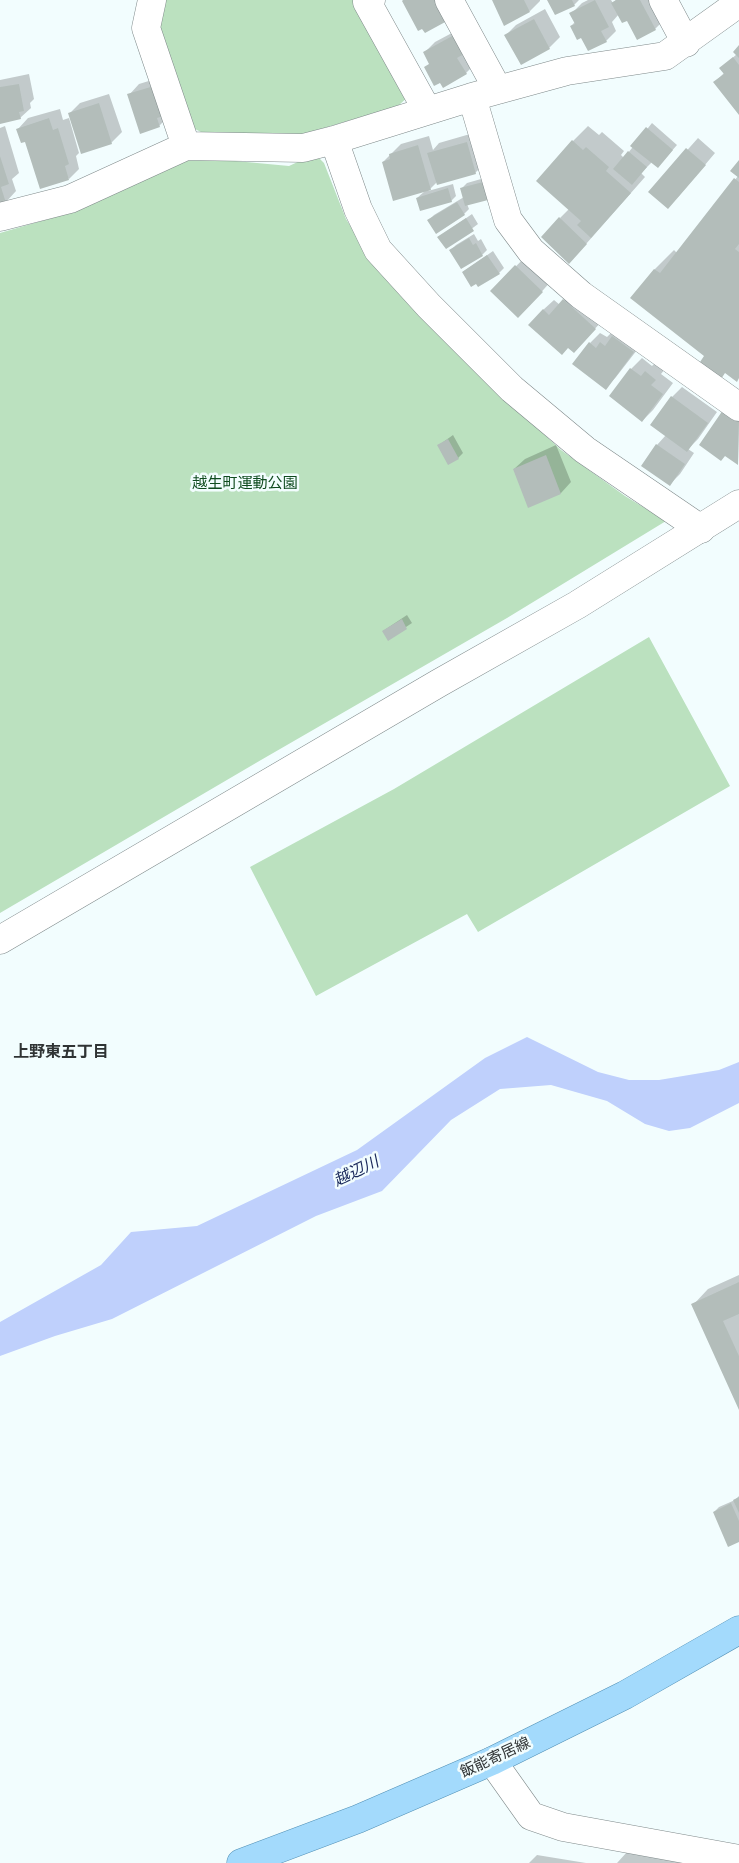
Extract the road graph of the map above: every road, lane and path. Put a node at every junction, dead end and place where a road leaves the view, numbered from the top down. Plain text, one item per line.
1 (152, 0) edge
2 (371, 0) edge
3 (449, 0) edge
4 (663, 0) edge
5 (739, 3) edge
6 (686, 42) junction
7 (498, 90) junction
8 (472, 97) junction
9 (427, 110) junction
10 (334, 140) junction
11 (186, 146) junction
12 (0, 217) edge
13 (739, 407) edge
14 (739, 504) edge
15 (701, 529) junction
16 (0, 940) edge
17 (739, 1630) edge
18 (492, 1761) junction
19 (739, 1859) edge
20 (241, 1863) edge

1 - 11 street
2 - 9 street
3 - 7 street
4 - 6 street
5 - 6 street
6 - 7 street
7 - 8 street
8 - 9 street
8 - 13 street
9 - 10 street
10 - 11 street
10 - 15 street
11 - 12 street
14 - 15 street
15 - 16 street
17 - 18 main road, 飯能寄居線
18 - 19 street
18 - 20 main road, 飯能寄居線

